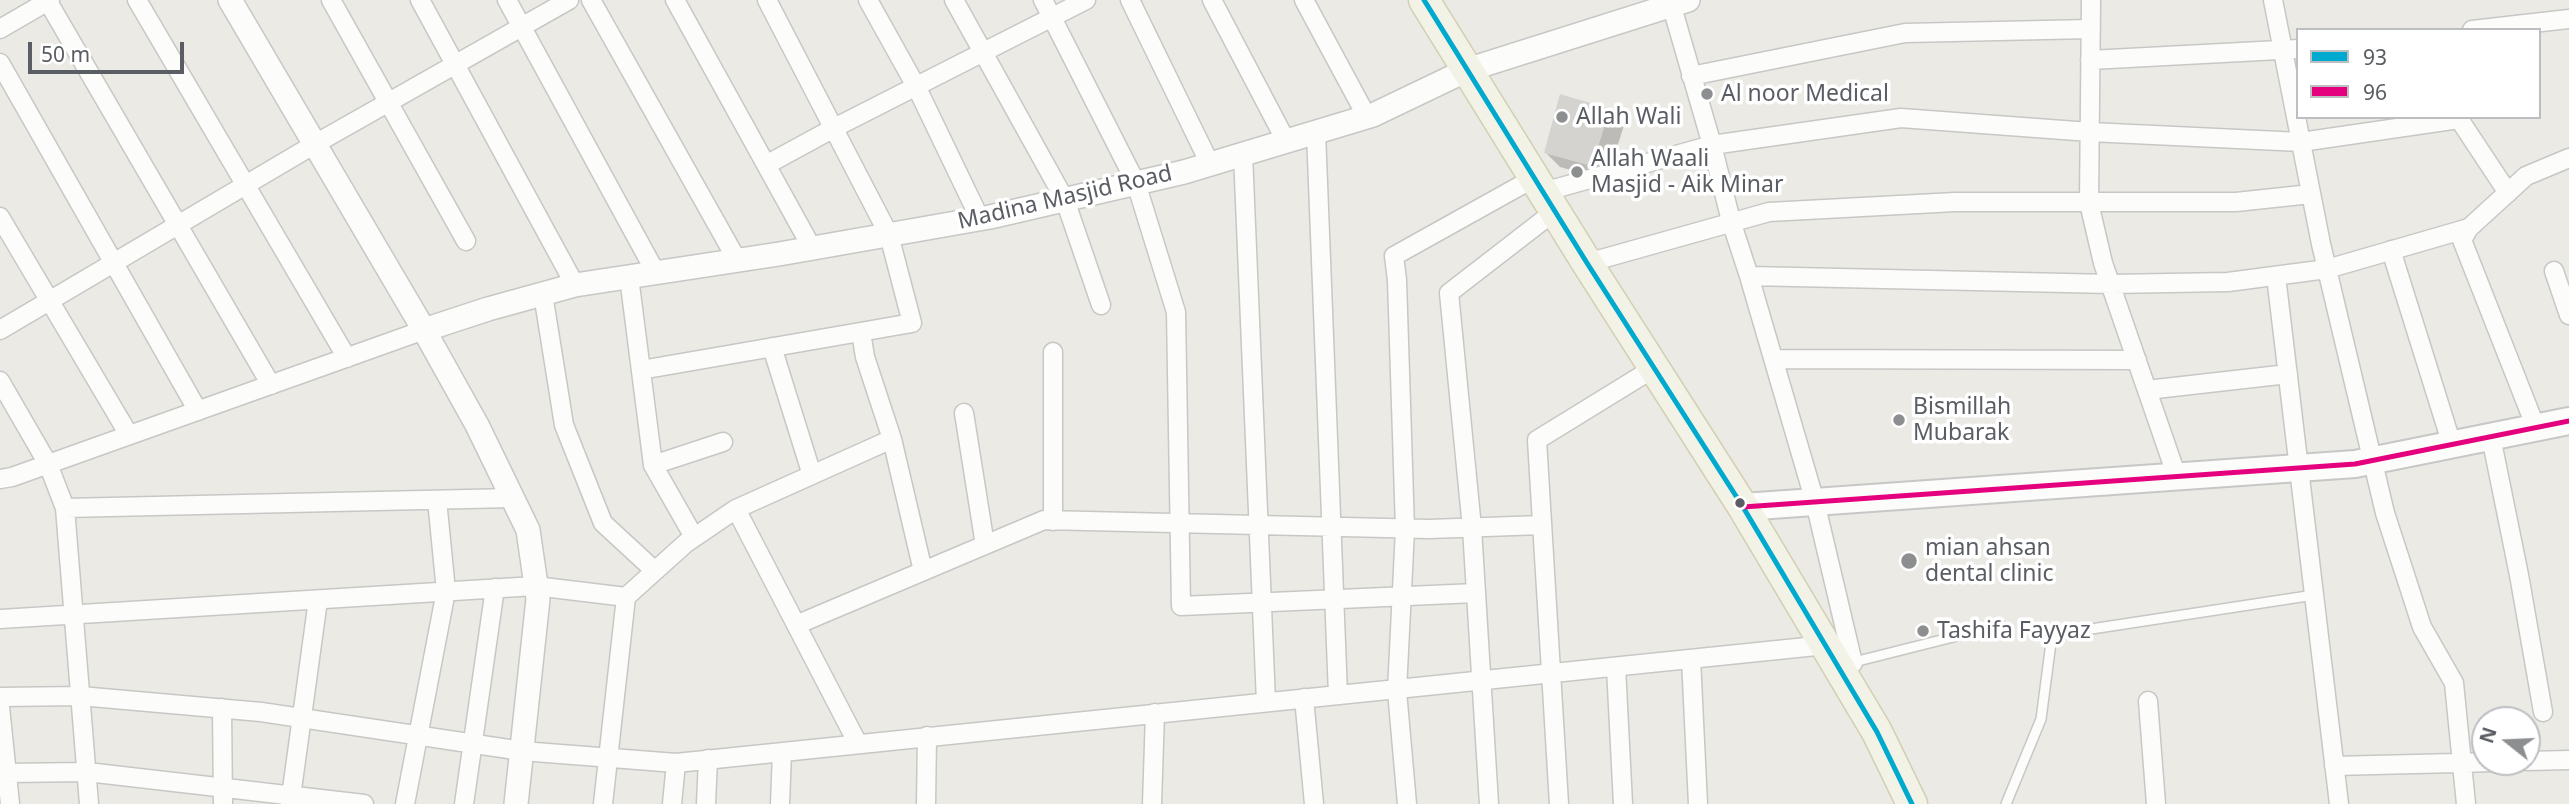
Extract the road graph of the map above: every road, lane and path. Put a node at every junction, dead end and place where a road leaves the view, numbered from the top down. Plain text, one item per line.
1 (48, 0) edge
2 (137, 0) edge
3 (230, 0) edge
4 (331, 0) edge
5 (420, 0) edge
6 (507, 0) edge
7 (569, 0) edge
8 (591, 0) edge
9 (676, 0) edge
10 (767, 0) edge
11 (868, 0) edge
12 (954, 0) edge
13 (1042, 0) edge
14 (1086, 0) edge
15 (1130, 0) edge
16 (1212, 0) edge
17 (1304, 0) edge
18 (1424, 0) edge
19 (2091, 0) edge
20 (2273, 0) edge
21 (1676, 2) edge
22 (1052, 18) junction
23 (2569, 19) edge
24 (522, 27) junction
25 (2490, 28) edge
26 (0, 29) edge
27 (2091, 29) junction
28 (2290, 50) edge
29 (983, 54) junction
30 (2090, 60) junction
31 (0, 62) edge
32 (456, 64) junction
33 (1467, 70) junction
34 (1691, 75) junction
35 (917, 88) junction
36 (2296, 100) edge
37 (389, 102) junction
38 (1367, 117) junction
39 (2298, 119) edge
40 (834, 128) junction
41 (1316, 132) junction
42 (2090, 132) junction
43 (1286, 141) junction
44 (2301, 142) junction
45 (315, 144) junction
46 (1712, 145) junction
47 (1243, 154) junction
48 (2569, 158) edge
49 (1210, 164) junction
50 (766, 165) junction
51 (1136, 183) junction
52 (246, 185) junction
53 (2508, 193) junction
54 (1544, 194) junction
55 (2311, 194) junction
56 (1065, 200) junction
57 (2089, 203) junction
58 (0, 217) edge
59 (980, 219) junction
60 (1731, 222) junction
61 (178, 225) junction
62 (2469, 228) junction
63 (890, 235) junction
64 (466, 241) dead end
65 (812, 248) junction
66 (2391, 250) junction
67 (737, 261) junction
68 (114, 263) junction
69 (1587, 263) junction
70 (2327, 269) junction
71 (2554, 271) dead end
72 (656, 273) junction
73 (1749, 276) junction
74 (2276, 276) junction
75 (629, 277) junction
76 (2111, 284) junction
77 (575, 285) junction
78 (543, 294) junction
79 (49, 301) junction
80 (1101, 304) dead end
81 (2569, 314) edge
82 (0, 330) edge
83 (424, 330) junction
84 (861, 332) junction
85 (772, 347) junction
86 (1053, 352) dead end
87 (347, 358) junction
88 (1774, 359) junction
89 (2137, 360) junction
90 (1654, 368) junction
91 (641, 370) junction
92 (2288, 374) junction
93 (0, 381) edge
94 (271, 384) junction
95 (2147, 390) junction
96 (198, 411) junction
97 (964, 413) dead end
98 (2569, 421) edge
99 (2536, 428) junction
100 (129, 435) junction
101 (2491, 438) junction
102 (892, 439) junction
103 (723, 442) dead end
104 (2452, 445) junction
105 (2372, 462) junction
106 (48, 464) junction
107 (653, 465) junction
108 (2300, 468) junction
109 (812, 475) junction
110 (2177, 477) junction
111 (0, 479) edge
112 (512, 498) junction
113 (438, 500) junction
114 (1815, 502) junction
115 (1743, 507) junction
116 (65, 508) junction
117 (736, 509) junction
118 (1053, 521) junction
119 (1180, 524) junction
120 (1542, 525) junction
121 (1258, 526) junction
122 (1332, 527) junction
123 (1472, 528) junction
124 (1405, 529) junction
125 (694, 537) junction
126 (985, 545) junction
127 (654, 571) junction
128 (923, 571) junction
129 (536, 586) junction
130 (495, 588) junction
131 (446, 591) junction
132 (1476, 593) junction
133 (2314, 595) junction
134 (1401, 596) junction
135 (626, 597) junction
136 (1335, 599) junction
137 (318, 600) junction
138 (1262, 602) junction
139 (73, 615) junction
140 (0, 619) edge
141 (796, 625) junction
142 (2001, 625) dead end
143 (1839, 658) junction
144 (1690, 659) junction
145 (1616, 667) junction
146 (1552, 673) junction
147 (1481, 681) junction
148 (1397, 691) junction
149 (1338, 695) junction
150 (80, 696) junction
151 (0, 697) edge
152 (1304, 698) junction
153 (2148, 701) dead end
154 (1266, 702) junction
155 (0, 706) edge
156 (222, 708) junction
157 (2543, 712) dead end
158 (1155, 713) junction
159 (302, 718) junction
160 (418, 735) junction
161 (927, 736) junction
162 (472, 743) junction
163 (858, 744) junction
164 (522, 751) junction
165 (782, 752) junction
166 (608, 757) junction
167 (708, 759) junction
168 (2569, 760) edge
169 (2541, 761) edge
170 (676, 763) junction
171 (2462, 763) junction
172 (2471, 763) edge
173 (2334, 766) junction
174 (87, 772) junction
175 (7, 773) junction
176 (223, 796) edge
177 (290, 800) edge
178 (10, 804) edge
179 (89, 804) edge
180 (363, 804) edge
181 (405, 804) edge
182 (464, 804) edge
183 (516, 804) edge
184 (603, 804) edge
185 (672, 804) edge
186 (706, 804) edge
187 (780, 804) edge
188 (926, 804) edge
189 (1152, 804) edge
190 (1314, 804) edge
191 (1406, 804) edge
192 (1489, 804) edge
193 (1559, 804) edge
194 (1623, 804) edge
195 (1698, 804) edge
196 (1912, 804) edge
197 (2006, 804) edge
198 (2156, 804) edge
199 (2339, 804) edge
200 (2466, 804) edge

1 - 26 street
1 - 61 street
2 - 52 street
3 - 45 street
4 - 37 street
5 - 32 street
6 - 24 street
7 - 24 street
8 - 67 street
9 - 50 street
10 - 40 street
11 - 35 street
12 - 29 street
13 - 22 street
14 - 22 street
15 - 49 street
16 - 43 street
17 - 38 street
18 - 33 main road
19 - 27 street
20 - 28 street
21 - 33 street, Madina Masjid Road
21 - 34 street
22 - 29 street
22 - 51 street
23 - 25 street
24 - 32 street
24 - 72 street
27 - 30 street
27 - 34 street
28 - 30 street
28 - 36 street
29 - 35 street
29 - 56 street
30 - 42 street
31 - 68 street
32 - 37 street
32 - 77 street
33 - 38 street, Madina Masjid Road
33 - 54 main road
34 - 46 street
35 - 40 street
35 - 59 street
37 - 45 street
37 - 64 street
38 - 41 street, Madina Masjid Road
39 - 44 street
40 - 50 street
40 - 63 street
41 - 43 street, Madina Masjid Road
41 - 122 street
42 - 44 street
42 - 46 street
42 - 57 street
43 - 47 street, Madina Masjid Road
44 - 53 street
44 - 55 street
45 - 52 street
45 - 83 street
46 - 54 street
46 - 60 street
47 - 49 street, Madina Masjid Road
47 - 121 street
48 - 53 street
49 - 51 street, Madina Masjid Road
50 - 65 street
51 - 56 street, Madina Masjid Road
51 - 119 street
52 - 61 street
52 - 87 street
53 - 62 street
54 - 69 main road
54 - 123 street
54 - 124 street
55 - 57 street
55 - 70 street
56 - 59 street, Madina Masjid Road
56 - 80 street
57 - 60 street
57 - 76 street
58 - 79 street
59 - 63 street, Madina Masjid Road
60 - 69 street
60 - 73 street
61 - 68 street
61 - 94 street
62 - 66 street
62 - 99 street
63 - 65 street, Madina Masjid Road
63 - 84 street
65 - 67 street, Madina Masjid Road
66 - 70 street
66 - 104 street
67 - 72 street, Madina Masjid Road
68 - 79 street
68 - 96 street
69 - 90 main road
70 - 74 street
70 - 105 street
71 - 81 street
72 - 75 street, Madina Masjid Road
73 - 76 street
73 - 88 street
74 - 76 street
74 - 92 street
75 - 77 street, Madina Masjid Road
75 - 91 street
76 - 89 street
77 - 78 street, Madina Masjid Road
78 - 83 street, Madina Masjid Road
78 - 127 street
79 - 82 street
79 - 100 street
83 - 87 street
83 - 112 street
84 - 85 street
84 - 102 street
85 - 91 street
85 - 109 street
86 - 118 street
87 - 94 street
88 - 89 street
88 - 114 street
89 - 95 street
90 - 115 main road
90 - 120 street
91 - 107 street
92 - 95 street
92 - 108 street
93 - 106 street
94 - 96 street
95 - 110 street
96 - 100 street
97 - 126 street
98 - 99 main road
99 - 101 main road
100 - 106 street
101 - 104 main road
101 - 157 street
102 - 109 street
102 - 128 street
103 - 107 street
104 - 105 main road
105 - 108 main road
105 - 171 street
106 - 111 street
106 - 116 street
107 - 125 street
108 - 110 main road
108 - 133 street
109 - 117 street
110 - 114 main road
112 - 113 street
112 - 129 street
113 - 116 street
113 - 131 street
114 - 115 main road
114 - 143 street
115 - 143 main road
116 - 139 street
117 - 125 street
117 - 141 street
118 - 119 street
118 - 126 street
119 - 121 street
119 - 138 street
120 - 123 street
120 - 146 street
121 - 122 street
121 - 138 street
122 - 124 street
122 - 136 street
123 - 124 street
123 - 132 street
124 - 134 street
125 - 127 street
126 - 128 street
127 - 135 street
128 - 141 street
129 - 130 street
129 - 135 street
129 - 164 street
130 - 131 street
130 - 162 street
131 - 137 street
131 - 160 street
132 - 134 street
132 - 147 street
133 - 173 street
133 - 197 lane
134 - 136 street
134 - 148 street
135 - 166 street
136 - 138 street
136 - 149 street
137 - 139 street
137 - 159 street
138 - 154 street
139 - 140 street
139 - 150 street
141 - 163 street
142 - 143 lane
143 - 144 street
143 - 196 main road
144 - 145 street
144 - 195 street
145 - 146 street
145 - 194 street
146 - 147 street
146 - 193 street
147 - 148 street
147 - 192 street
148 - 149 street
148 - 191 street
149 - 152 street
150 - 151 street
150 - 156 street
150 - 174 street
152 - 154 street
152 - 190 street
153 - 198 street
154 - 158 street
155 - 175 street
156 - 159 street
156 - 176 street
158 - 161 street
158 - 189 street
159 - 160 street
159 - 177 street
160 - 162 street
160 - 181 street
161 - 163 street
161 - 188 street
162 - 164 street
162 - 182 street
163 - 165 street
164 - 166 street
164 - 183 street
165 - 167 street
165 - 187 street
166 - 170 street
166 - 184 street
167 - 170 street
167 - 186 street
168 - 169 street
170 - 185 street
171 - 172 street
171 - 173 street
171 - 200 street
173 - 199 street
174 - 175 street
174 - 176 street
174 - 179 street
175 - 178 street
176 - 177 street
177 - 180 street

